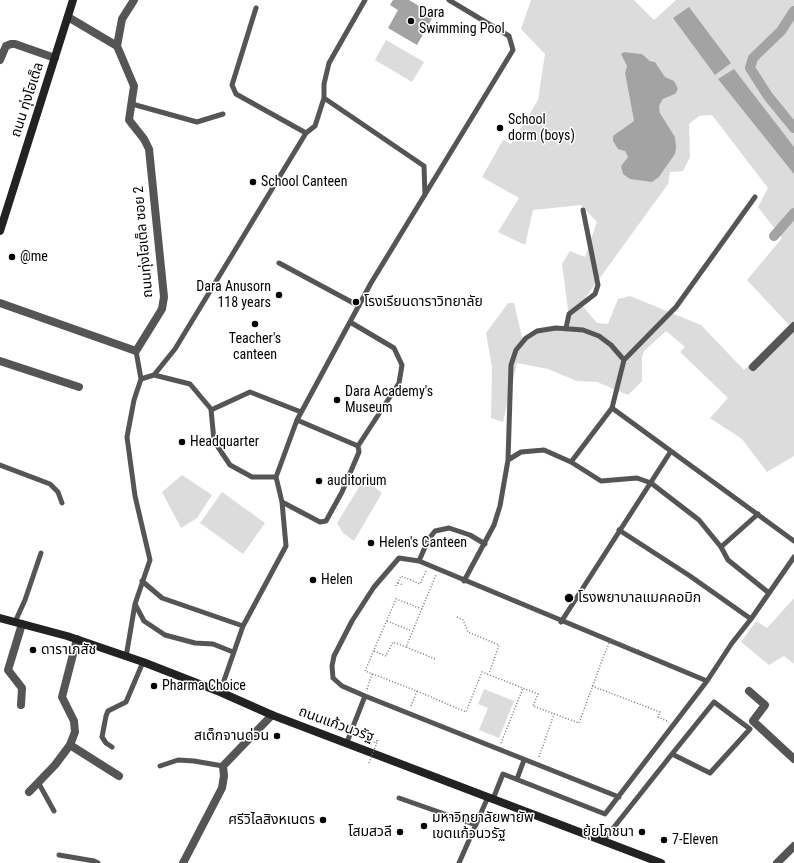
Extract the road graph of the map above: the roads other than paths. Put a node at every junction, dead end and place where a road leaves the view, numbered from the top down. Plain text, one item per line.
1 (73, 0) edge
2 (134, 0) edge
3 (365, 0) edge
4 (449, 0) edge
5 (256, 8) dead end
6 (68, 17) junction
7 (117, 46) junction
8 (55, 58) junction
9 (0, 60) edge
10 (324, 98) junction
11 (132, 104) junction
12 (223, 114) dead end
13 (306, 133) junction
14 (425, 196) junction
15 (755, 197) dead end
16 (583, 210) dead end
17 (3, 214) edge
18 (0, 231) edge
19 (279, 263) dead end
20 (0, 303) edge
21 (359, 306) junction
22 (350, 322) junction
23 (794, 326) edge
24 (566, 328) junction
25 (136, 351) junction
26 (624, 360) junction
27 (0, 361) edge
28 (753, 366) dead end
29 (154, 375) junction
30 (141, 379) junction
31 (79, 387) dead end
32 (612, 408) junction
33 (211, 410) junction
34 (301, 412) junction
35 (296, 420) junction
36 (358, 446) junction
37 (671, 451) junction
38 (508, 460) junction
39 (571, 462) junction
40 (0, 465) edge
41 (276, 477) junction
42 (651, 483) junction
43 (282, 502) junction
44 (62, 503) dead end
45 (758, 514) junction
46 (620, 530) junction
47 (794, 541) edge
48 (485, 544) junction
49 (721, 547) junction
50 (40, 553) dead end
51 (794, 557) edge
52 (418, 561) junction
53 (142, 581) junction
54 (464, 581) junction
55 (769, 593) junction
56 (135, 604) junction
57 (0, 618) edge
58 (751, 619) junction
59 (561, 622) junction
60 (18, 623) junction
61 (243, 626) junction
62 (77, 639) junction
63 (233, 652) junction
64 (126, 656) junction
65 (143, 662) junction
66 (707, 681) junction
67 (749, 691) dead end
68 (220, 692) junction
69 (365, 696) junction
70 (21, 705) dead end
71 (272, 715) junction
72 (347, 742) junction
73 (70, 745) junction
74 (112, 747) dead end
75 (672, 754) junction
76 (794, 759) edge
77 (524, 760) junction
78 (160, 766) dead end
79 (223, 766) junction
80 (118, 776) dead end
81 (517, 779) junction
82 (38, 782) junction
83 (29, 792) dead end
84 (619, 797) junction
85 (399, 798) dead end
86 (490, 798) junction
87 (54, 810) dead end
88 (476, 825) junction
89 (603, 841) junction
90 (794, 846) edge
91 (59, 855) dead end
92 (98, 863) edge
93 (183, 863) edge
94 (459, 863) edge
95 (662, 863) edge
96 (776, 863) edge

1 - 6 street, ถนน ทุ่งโฮเต็ล
2 - 7 street
3 - 10 lane
4 - 14 lane
5 - 13 lane
6 - 7 street
6 - 8 street, ถนน ทุ่งโฮเต็ล
7 - 11 street, ถนนทุ่งโฮเต็ล ซอย 2
8 - 9 street
8 - 17 street, ถนน ทุ่งโฮเต็ล
10 - 13 lane
10 - 14 lane
11 - 12 lane
11 - 25 street, ถนนทุ่งโฮเต็ล ซอย 2
13 - 29 lane
14 - 21 lane
15 - 26 lane
16 - 24 lane
17 - 18 street, ถนน ทุ่งโฮเต็ล
19 - 21 lane
20 - 25 street
21 - 22 lane
22 - 34 lane
22 - 36 lane
23 - 28 street
24 - 26 lane
24 - 38 lane
25 - 30 lane
26 - 32 lane
27 - 31 street
29 - 30 lane
29 - 33 lane
30 - 53 lane
32 - 37 lane
32 - 39 lane
33 - 34 lane
33 - 41 lane
34 - 35 lane
35 - 36 lane
35 - 41 lane
36 - 43 lane
37 - 42 lane
37 - 45 lane
38 - 39 lane
38 - 48 lane
39 - 42 lane
40 - 44 lane
41 - 43 lane
42 - 46 lane
42 - 49 lane
43 - 61 lane
45 - 47 lane
45 - 49 lane
46 - 58 lane
46 - 59 lane
48 - 52 lane
48 - 54 lane
49 - 55 lane
50 - 60 lane
51 - 55 lane
52 - 54 lane
52 - 69 lane
53 - 56 lane
53 - 61 lane
54 - 59 lane
55 - 58 lane
56 - 63 lane
56 - 64 lane
57 - 60 street, ถนนแก้วนวรัฐ
58 - 66 lane
59 - 66 lane
60 - 62 street, ถนนแก้วนวรัฐ
60 - 70 street
61 - 63 lane
62 - 64 street, ถนนแก้วนวรัฐ
62 - 73 street
63 - 68 lane
64 - 65 street, ถนนแก้วนวรัฐ
65 - 68 street, ถนนแก้วนวรัฐ
65 - 74 lane
66 - 84 lane
67 - 76 street
68 - 71 street, ถนนแก้วนวรัฐ
69 - 72 lane
69 - 77 lane
71 - 72 street, ถนนแก้วนวรัฐ
71 - 79 street
72 - 86 street, ถนนแก้วนวรัฐ
73 - 80 street
73 - 82 street
75 - 75 lane
75 - 89 lane
77 - 81 lane
77 - 84 lane
78 - 79 lane
79 - 93 street
81 - 84 lane
81 - 86 lane
82 - 83 street
82 - 87 lane
85 - 88 lane
86 - 88 lane
86 - 89 street, ถนนแก้วนวรัฐ
88 - 94 lane
89 - 95 street, ถนนแก้วนวรัฐ
90 - 96 street
91 - 92 lane

